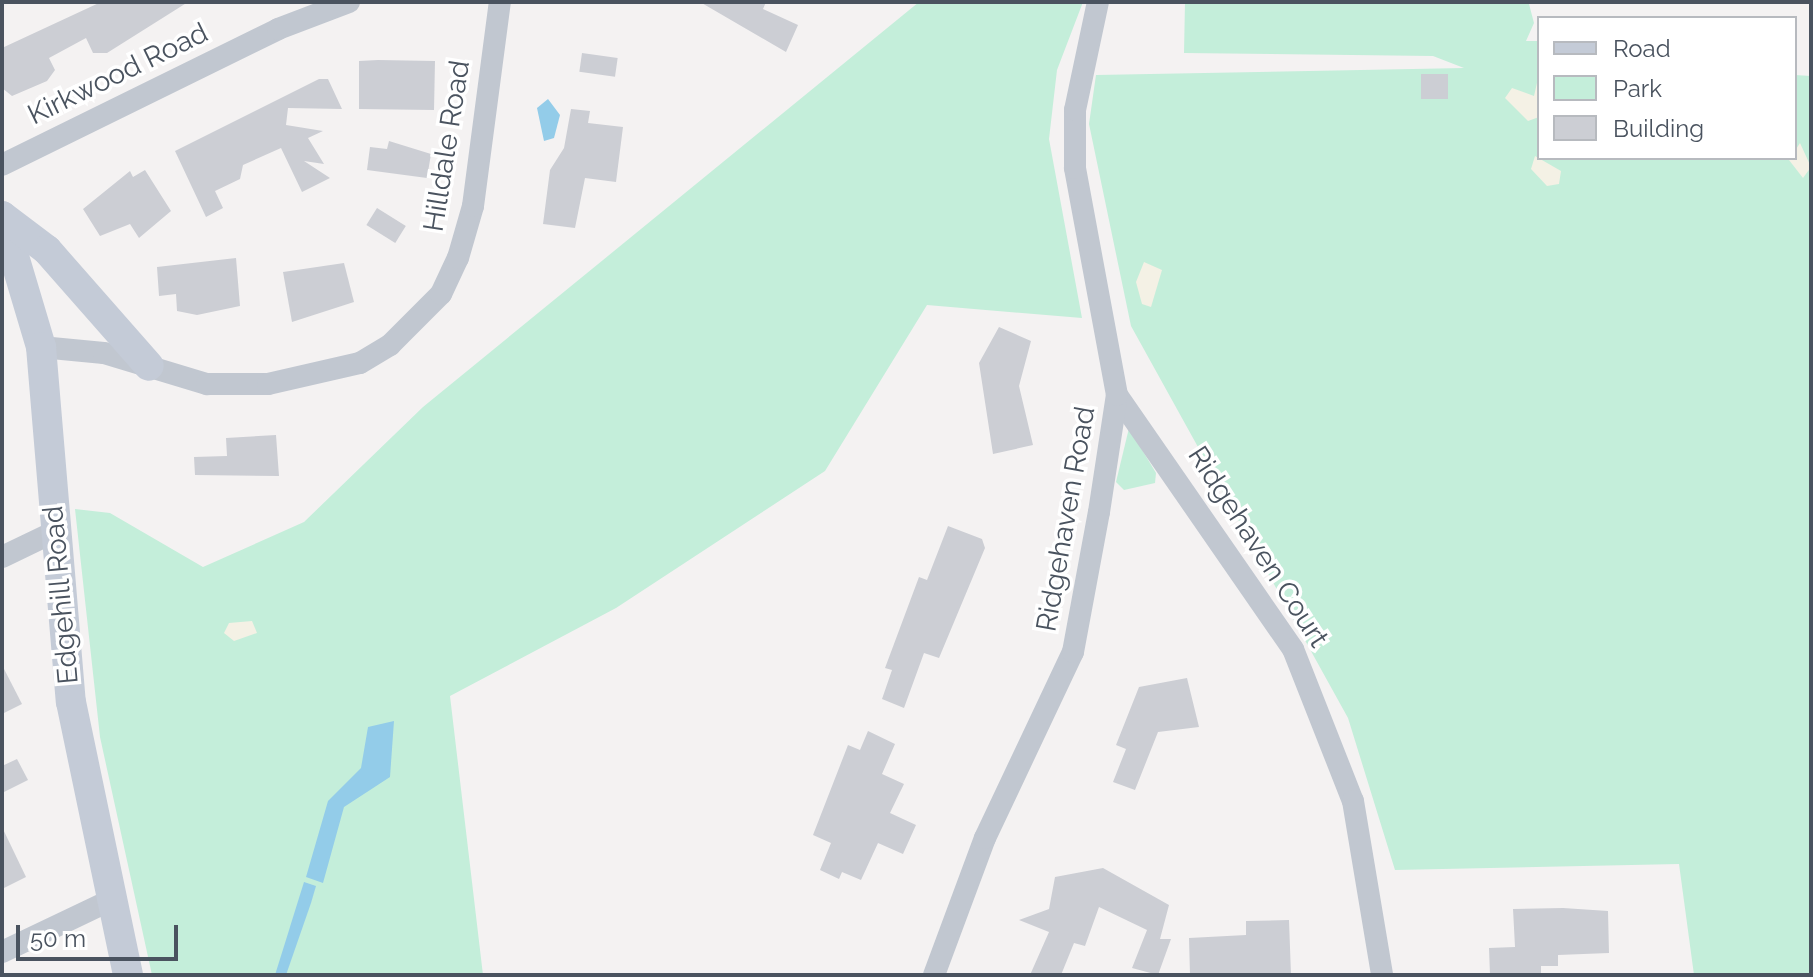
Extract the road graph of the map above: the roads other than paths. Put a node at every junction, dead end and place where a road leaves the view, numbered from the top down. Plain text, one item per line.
1 (349, 2) edge
2 (500, 2) edge
3 (1098, 2) edge
4 (2, 165) edge
5 (2, 216) edge
6 (41, 347) junction
7 (149, 366) junction
8 (1117, 395) junction
9 (54, 532) junction
10 (2, 557) edge
11 (111, 900) junction
12 (2, 952) edge
13 (128, 975) edge
14 (934, 975) edge
15 (1382, 975) edge

1 - 4 street, Kirkwood Road
2 - 7 street, Hilldale Road
3 - 8 street, Ridgehaven Road
5 - 6 street, Edgehill Road
5 - 7 street
6 - 7 street, Hilldale Road
6 - 9 street, Edgehill Road
8 - 14 street, Ridgehaven Road
8 - 15 street, Ridgehaven Court
9 - 10 street
9 - 11 street, Edgehill Road
11 - 12 street
11 - 13 street, Edgehill Road

